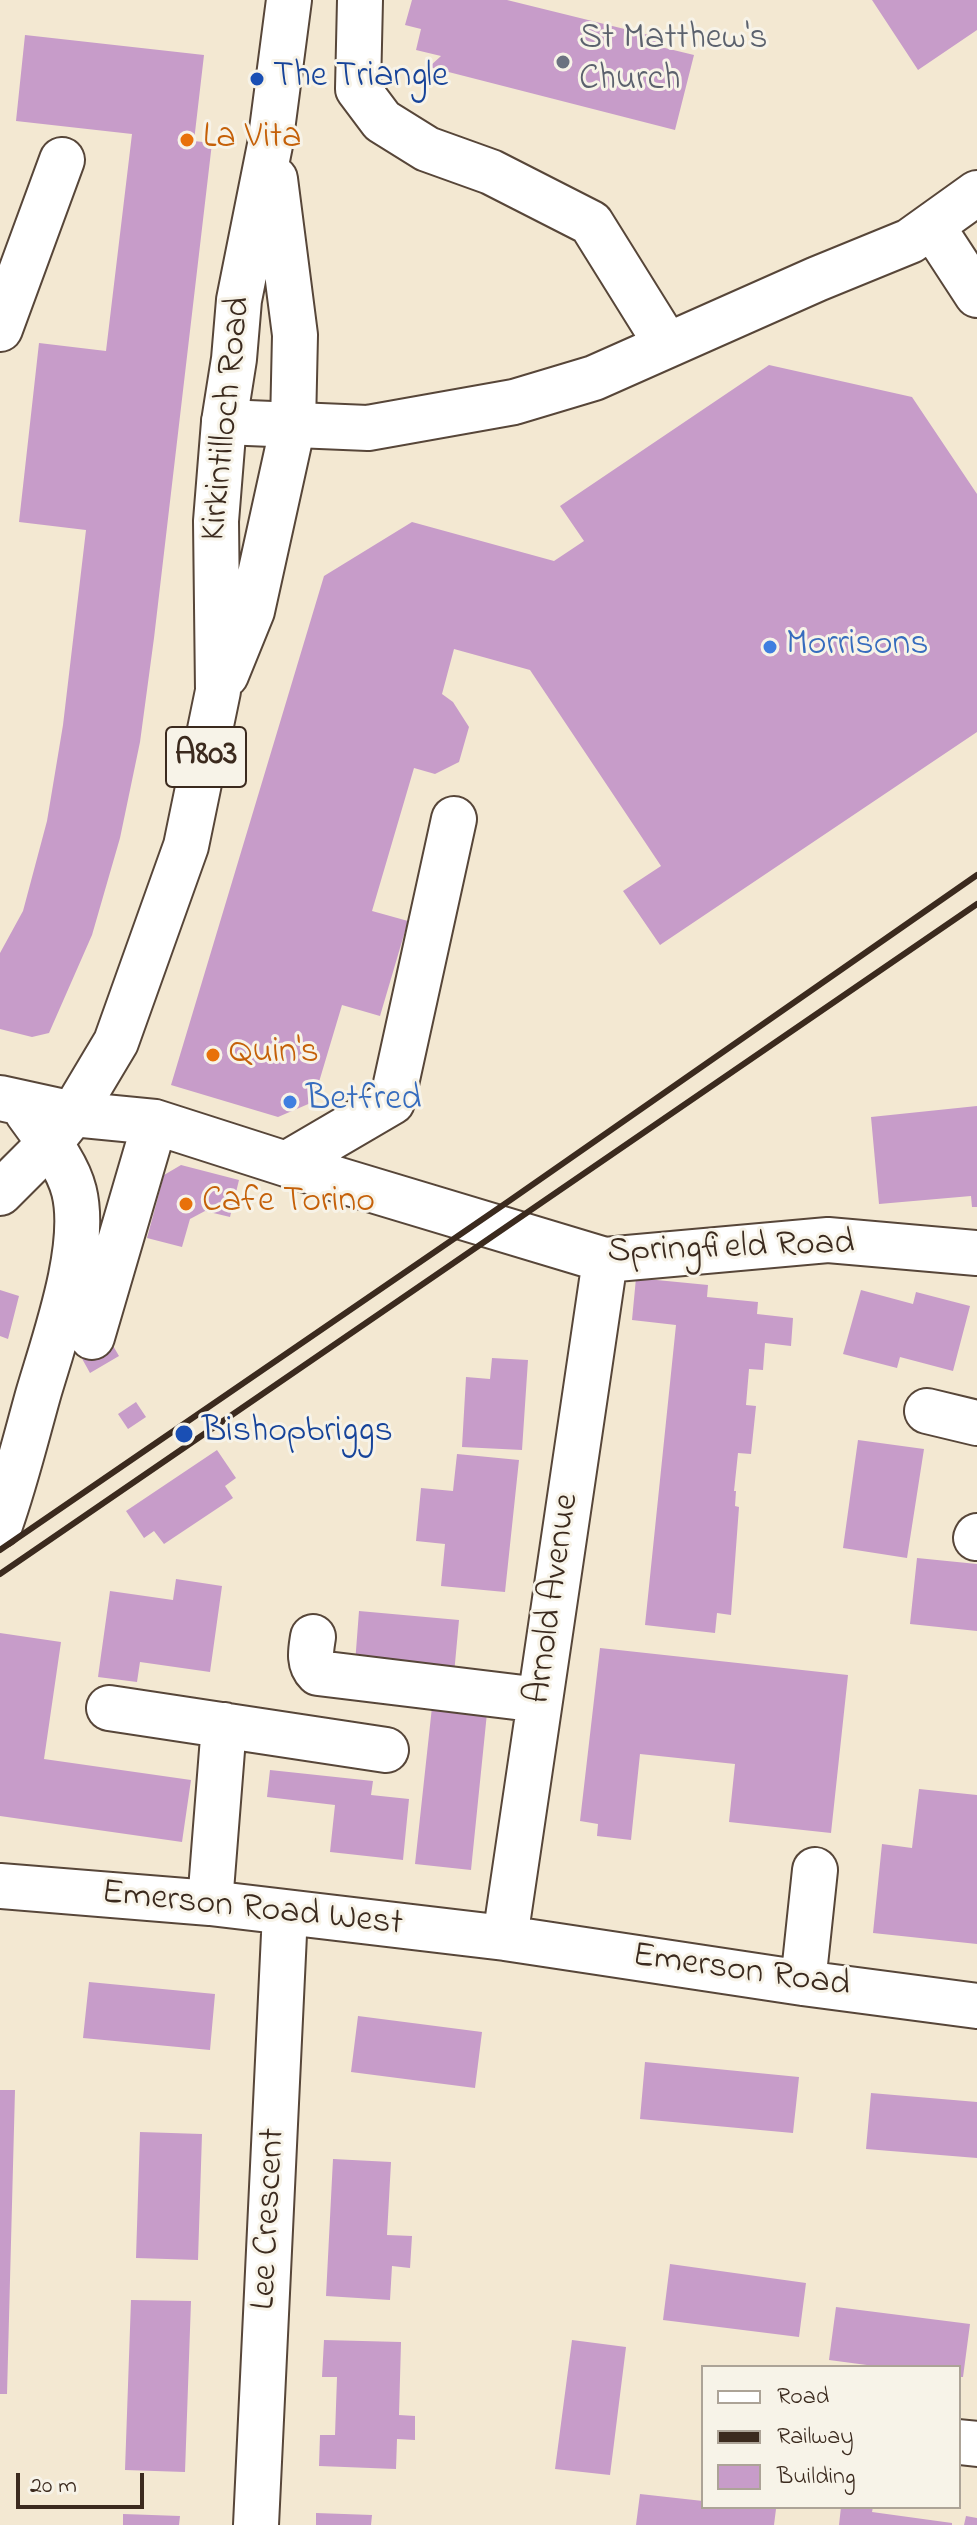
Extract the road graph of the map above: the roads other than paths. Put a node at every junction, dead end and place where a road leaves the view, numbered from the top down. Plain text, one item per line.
1 (289, 0) edge
2 (360, 0) edge
3 (270, 145) junction
4 (62, 160) dead end
5 (977, 193) edge
6 (932, 226) junction
7 (977, 295) edge
8 (0, 329) edge
9 (667, 345) junction
10 (224, 422) junction
11 (293, 425) junction
12 (217, 696) junction
13 (454, 819) dead end
14 (11, 1101) edge
15 (155, 1122) junction
16 (61, 1129) junction
17 (286, 1164) junction
18 (0, 1193) edge
19 (977, 1253) edge
20 (605, 1260) junction
21 (92, 1337) dead end
22 (927, 1411) dead end
23 (977, 1423) edge
24 (0, 1525) edge
25 (313, 1637) dead end
26 (540, 1700) junction
27 (109, 1708) dead end
28 (224, 1725) junction
29 (386, 1750) dead end
30 (815, 1870) dead end
31 (0, 1886) edge
32 (210, 1903) junction
33 (285, 1913) junction
34 (505, 1938) junction
35 (803, 1983) junction
36 (977, 2006) edge
37 (256, 2525) edge

1 - 3 street, Kirkintilloch Road / A803
2 - 9 street
3 - 10 street, Kirkintilloch Road / A803
3 - 11 street, Kirkintilloch Road
4 - 8 street
5 - 6 street
6 - 7 street
6 - 9 street
9 - 11 street
10 - 11 street
10 - 12 street, Kirkintilloch Road / A803
11 - 12 street, Kirkintilloch Road
12 - 16 street, Kirkintilloch Road / A803
13 - 17 street
14 - 16 street, Springfield Road
15 - 16 street, Springfield Road
15 - 17 street, Springfield Road
15 - 21 street
16 - 18 street, Kirkintilloch Road / A803
16 - 24 street
17 - 20 street, Springfield Road
19 - 20 street, Springfield Road
20 - 26 street, Arnold Avenue
22 - 23 street
25 - 26 street
26 - 34 street, Arnold Avenue
27 - 28 street
28 - 29 street
28 - 32 street
30 - 35 street
31 - 32 street, Emerson Road West
32 - 33 street, Emerson Road West
33 - 34 street, Emerson Road West
33 - 37 street, Lee Crescent
34 - 35 street, Emerson Road
35 - 36 street, Emerson Road

